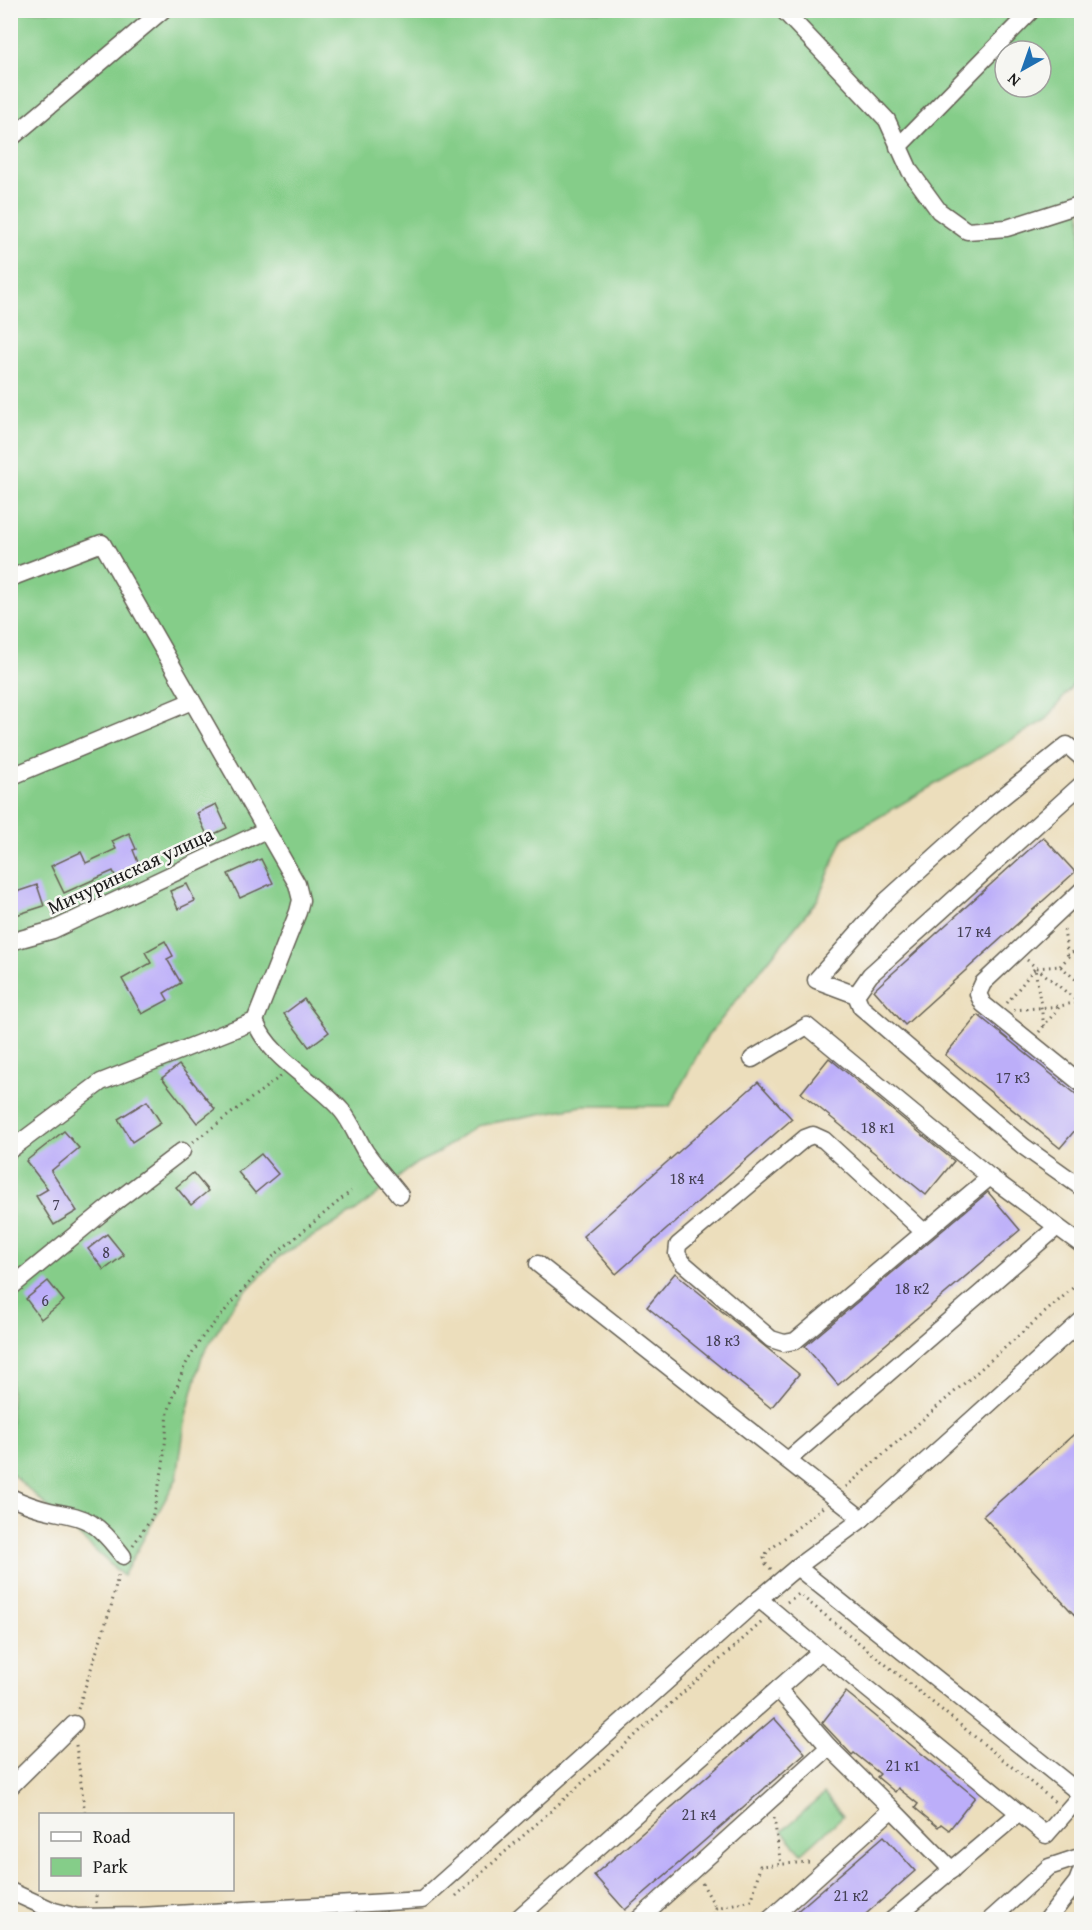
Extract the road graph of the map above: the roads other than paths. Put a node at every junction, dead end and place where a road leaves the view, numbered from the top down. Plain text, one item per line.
1 (163, 10) edge
2 (783, 10) edge
3 (1032, 10) edge
4 (10, 139) edge
5 (898, 147) junction
6 (1082, 204) edge
7 (10, 578) edge
8 (192, 701) junction
9 (1082, 758) edge
10 (10, 777) edge
11 (1082, 784) edge
12 (266, 830) junction
13 (1082, 890) edge
14 (10, 942) edge
15 (856, 995) junction
16 (255, 1021) junction
17 (752, 1059) dead end
18 (1082, 1084) edge
19 (10, 1150) edge
20 (182, 1151) road end
21 (990, 1177) junction
22 (1082, 1188) edge
23 (400, 1195) dead end
24 (1057, 1227) junction
25 (924, 1232) junction
26 (1082, 1245) edge
27 (538, 1264) dead end
28 (10, 1288) edge
29 (1082, 1320) edge
30 (788, 1460) junction
31 (10, 1497) edge
32 (862, 1519) junction
33 (123, 1556) road end
34 (797, 1567) junction
35 (759, 1599) junction
36 (821, 1651) junction
37 (778, 1689) junction
38 (74, 1724) road end
39 (829, 1747) junction
40 (10, 1787) edge
41 (1081, 1795) edge
42 (892, 1809) junction
43 (1019, 1813) junction
44 (1082, 1856) edge
45 (1082, 1869) edge
46 (952, 1870) junction
47 (10, 1891) edge
48 (516, 1920) edge
49 (638, 1920) edge
50 (769, 1920) edge
51 (892, 1920) edge
52 (990, 1920) edge
53 (1047, 1920) edge

1 - 4 street
2 - 5 street
3 - 5 street
5 - 6 street
7 - 8 street
8 - 10 street
8 - 12 street
9 - 15 street
11 - 15 street
12 - 14 street, Мичуринская улица
12 - 16 street
13 - 18 street
15 - 22 street
16 - 19 street
16 - 23 street
17 - 21 street
20 - 28 street
21 - 24 street
21 - 25 street
24 - 26 street
24 - 30 street
25 - 25 street
27 - 30 street
29 - 32 street
30 - 32 street
31 - 33 street
32 - 34 street
34 - 35 street
34 - 41 street
35 - 36 street
35 - 47 street
36 - 37 street
36 - 43 street
37 - 39 street
37 - 48 street
38 - 40 street
39 - 42 street
39 - 49 street
41 - 43 street
42 - 46 street
42 - 50 street
43 - 46 street
44 - 52 street
45 - 53 street
46 - 51 street

